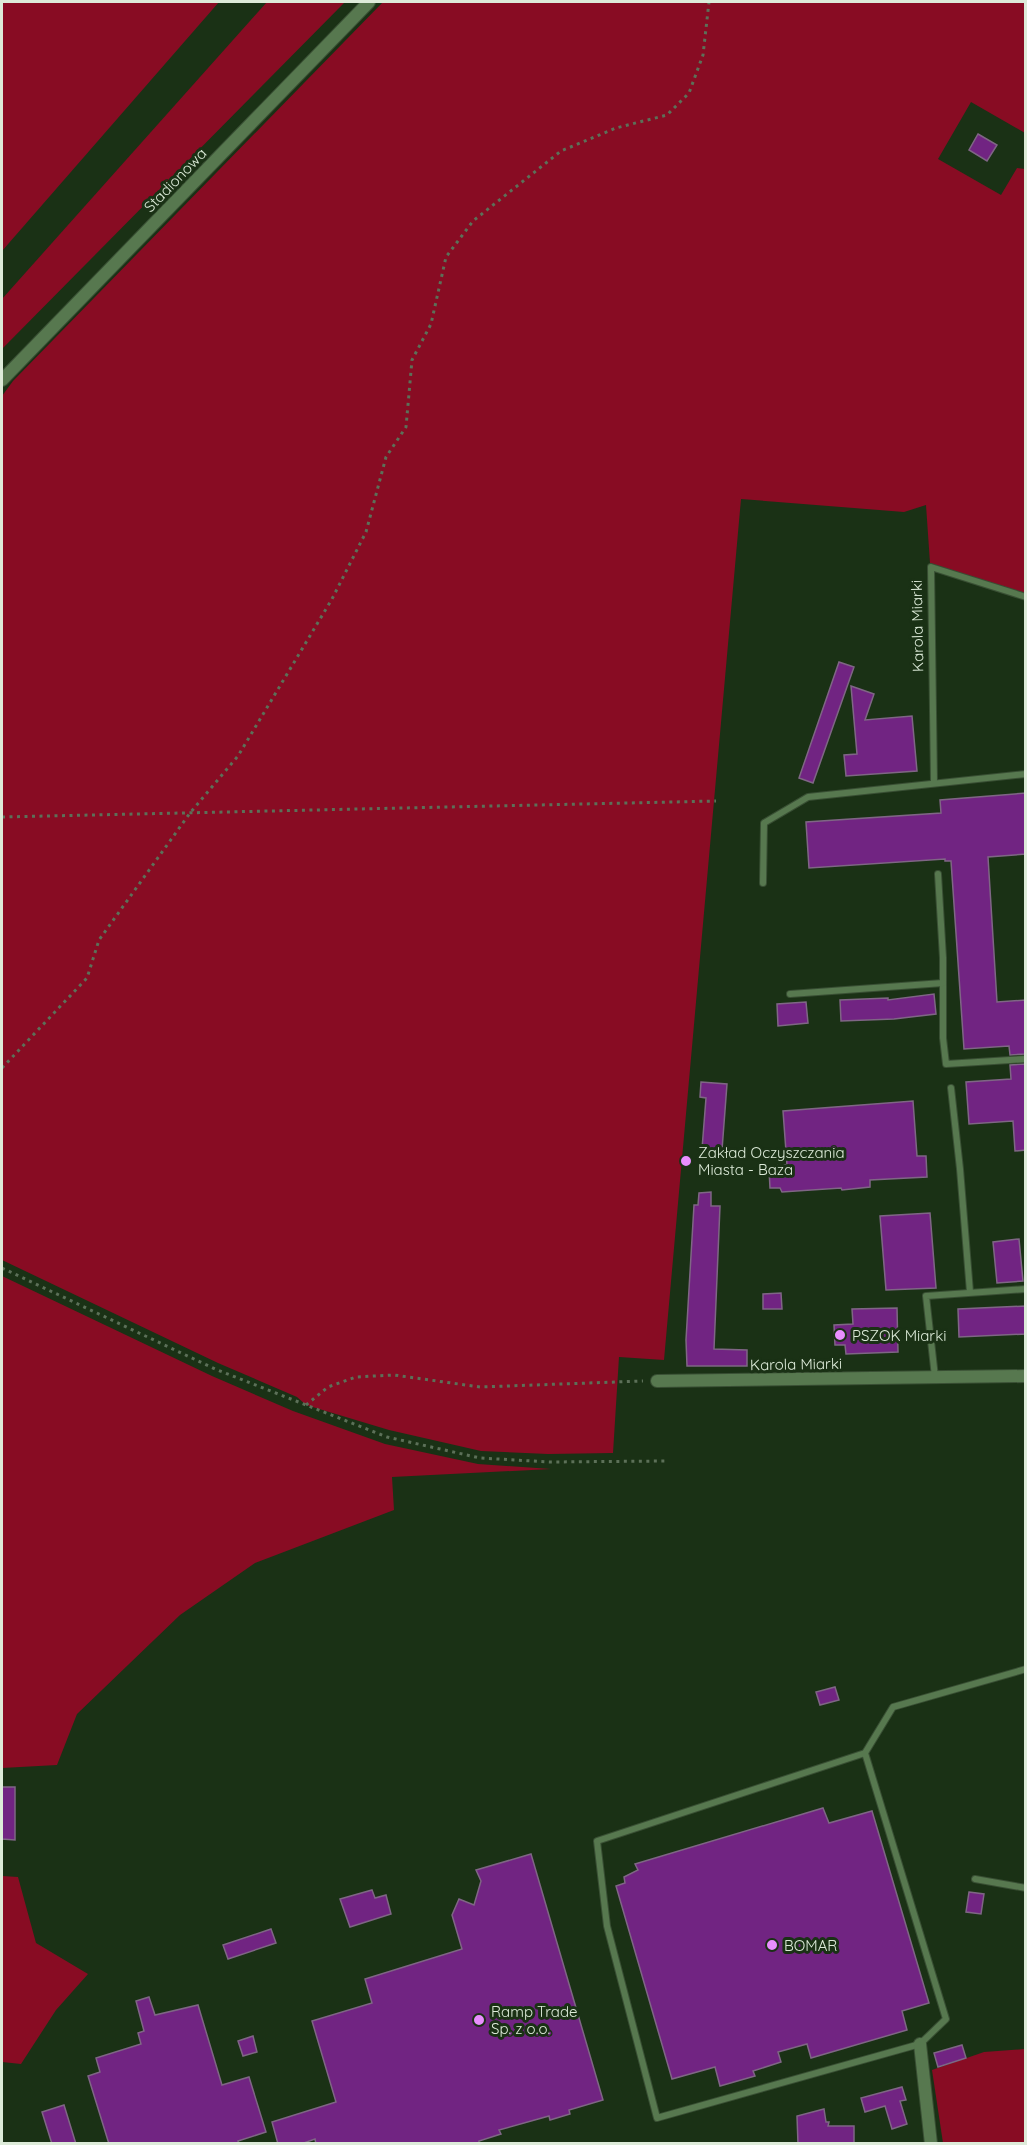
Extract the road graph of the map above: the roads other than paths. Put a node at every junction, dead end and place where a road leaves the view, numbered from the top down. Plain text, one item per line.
1 (369, 2) edge
2 (2, 380) edge
3 (1026, 597) edge
4 (1026, 774) edge
5 (934, 783) junction
6 (938, 874) dead end
7 (763, 883) dead end
8 (943, 983) junction
9 (790, 994) dead end
10 (1026, 1059) edge
11 (951, 1088) dead end
12 (1026, 1289) edge
13 (970, 1292) junction
14 (1026, 1376) edge
15 (935, 1378) junction
16 (657, 1381) road end
17 (1026, 1669) edge
18 (865, 1753) junction
19 (975, 1879) dead end
20 (1026, 1888) edge
21 (920, 2044) junction
22 (931, 2144) edge

1 - 2 street, Stadionowa
3 - 5 lane, Karola Miarki
4 - 5 lane
5 - 7 lane
6 - 8 lane
8 - 9 lane
8 - 10 lane
11 - 13 lane
12 - 13 lane
13 - 15 lane
14 - 15 street, Karola Miarki
15 - 16 street, Karola Miarki
17 - 18 lane
18 - 21 lane
18 - 21 lane
19 - 20 lane
21 - 22 street

